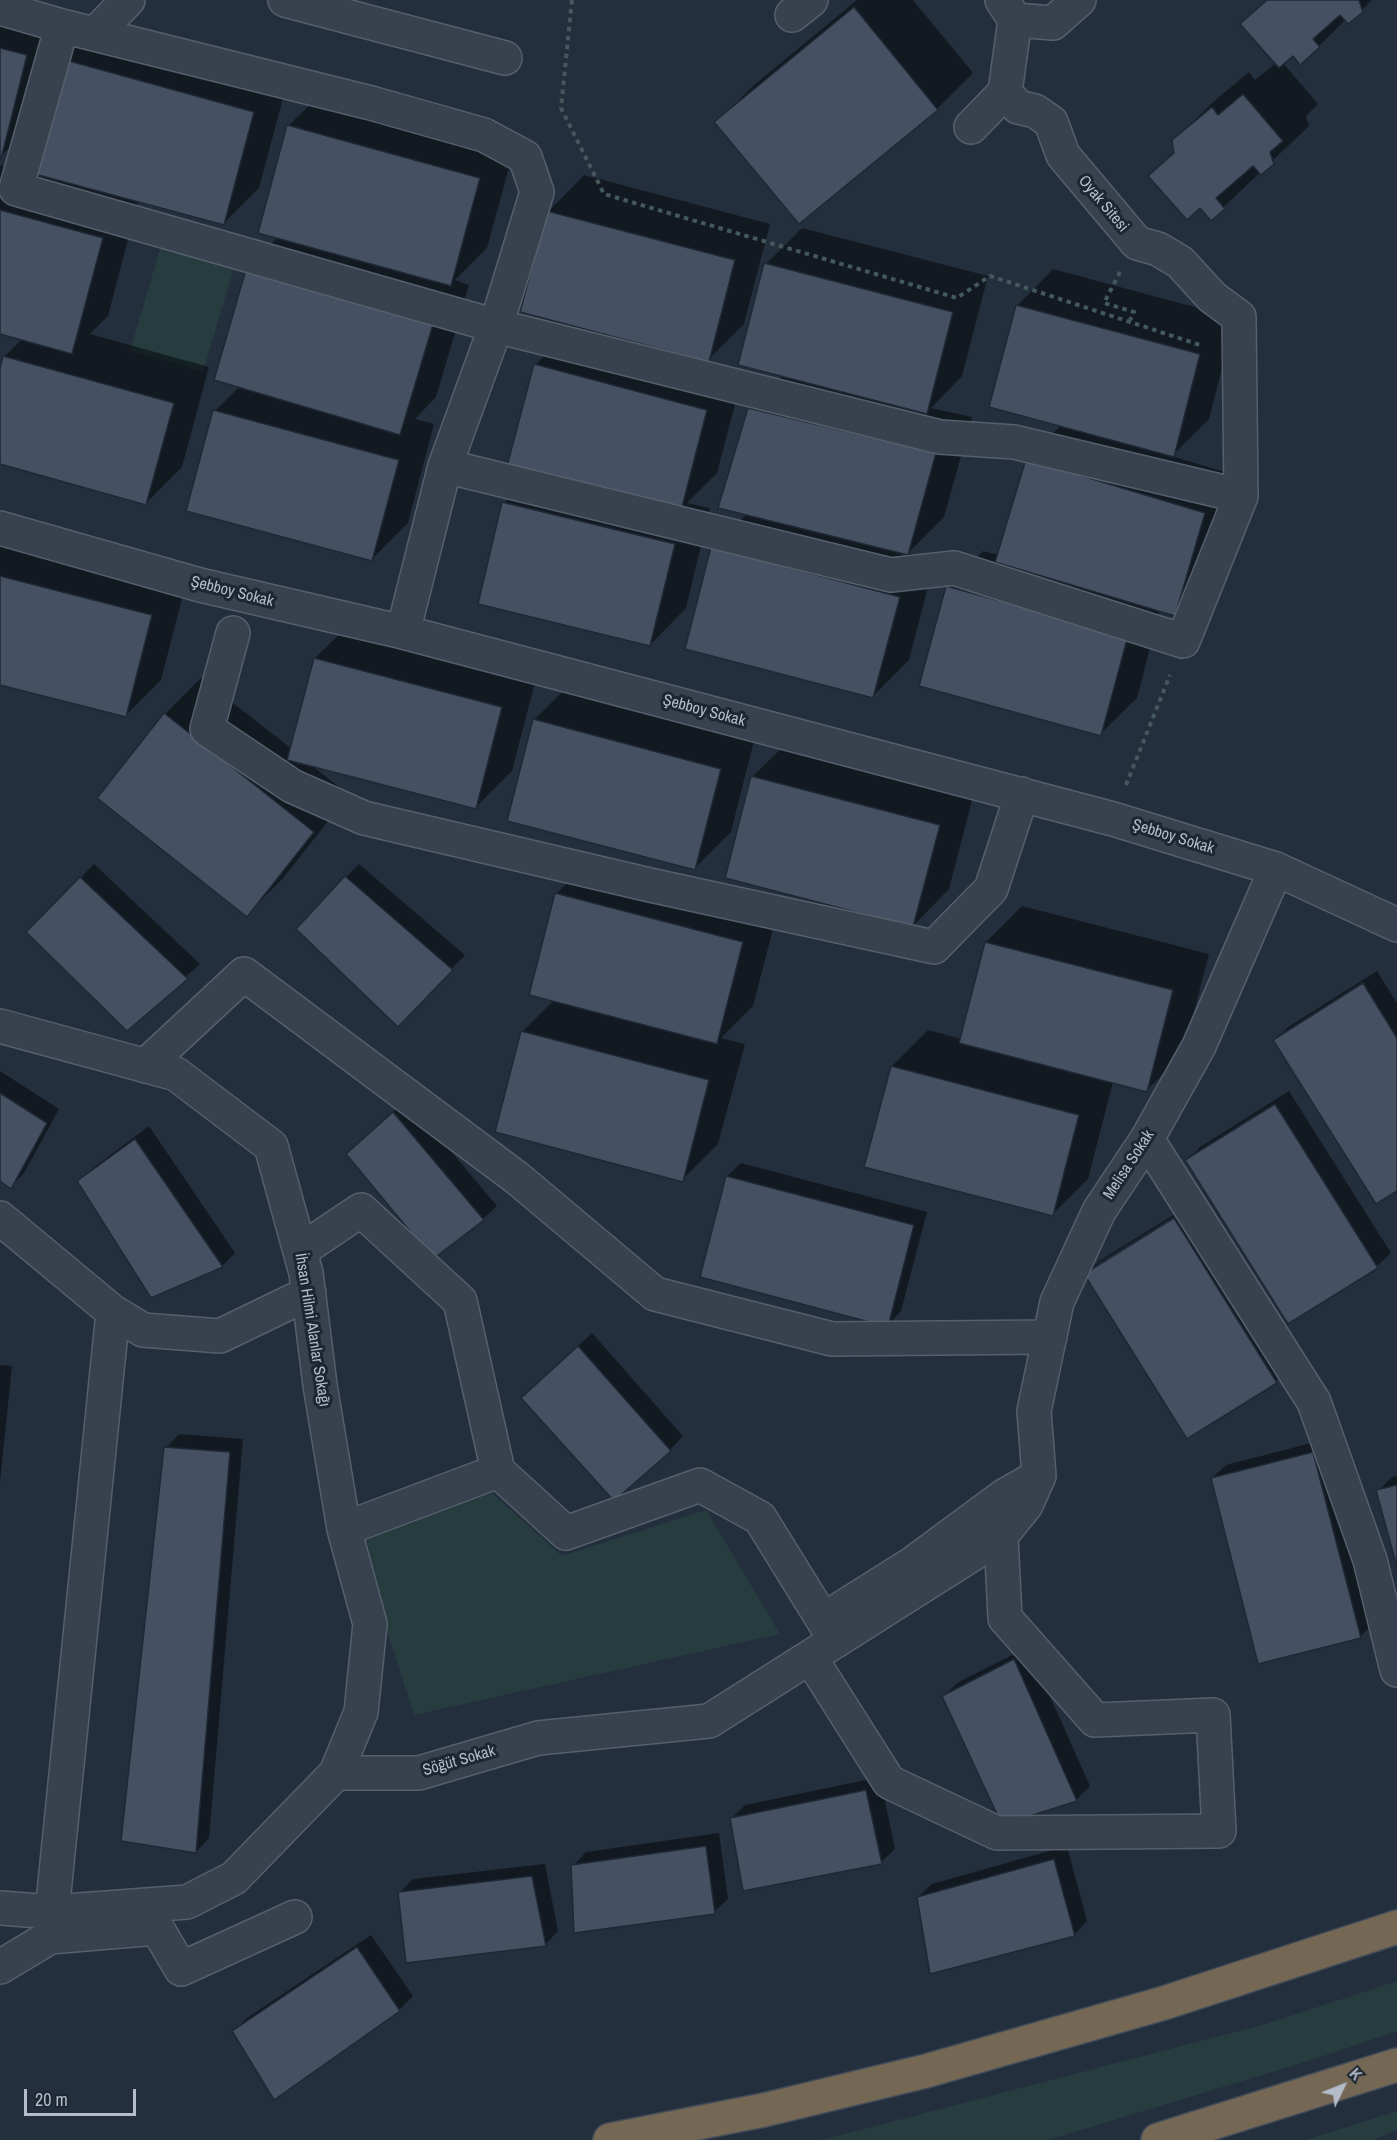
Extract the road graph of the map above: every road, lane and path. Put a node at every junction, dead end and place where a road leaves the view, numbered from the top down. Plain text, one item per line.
1 (19, 0) edge
2 (128, 0) edge
3 (285, 0) edge
4 (572, 0) edge
5 (1079, 0) edge
6 (0, 8) edge
7 (1008, 10) edge
8 (62, 26) junction
9 (96, 33) junction
10 (505, 58) dead end
11 (1005, 92) junction
12 (971, 128) dead end
13 (1113, 283) dead end
14 (1130, 320) junction
15 (496, 326) junction
16 (1203, 346) dead end
17 (445, 466) junction
18 (1241, 496) junction
19 (0, 528) edge
20 (403, 632) junction
21 (233, 633) dead end
22 (1183, 641) junction
23 (1022, 794) junction
24 (1113, 819) junction
25 (1276, 869) junction
26 (1397, 925) edge
27 (0, 1026) edge
28 (145, 1066) junction
29 (1147, 1139) junction
30 (0, 1218) edge
31 (300, 1251) junction
32 (309, 1293) junction
33 (113, 1311) junction
34 (1050, 1337) junction
35 (498, 1471) junction
36 (1039, 1476) junction
37 (344, 1529) junction
38 (1001, 1536) junction
39 (823, 1639) junction
40 (1397, 1670) edge
41 (336, 1773) junction
42 (0, 1908) edge
43 (52, 1912) junction
44 (296, 1917) dead end
45 (1397, 1927) edge
46 (0, 1967) edge
47 (1397, 2065) edge
48 (610, 2140) edge
49 (1158, 2140) edge

1 - 6 street
2 - 9 street
3 - 10 street
4 - 14 path
5 - 7 street
6 - 8 street
7 - 11 street
8 - 9 street
8 - 15 street
9 - 15 street
11 - 12 street
11 - 18 street, Oyak Sitesi
13 - 14 path
14 - 16 path
15 - 17 street
15 - 18 street
17 - 20 street
17 - 22 street
18 - 22 street
19 - 20 street, Şebboy Sokak
20 - 23 street, Şebboy Sokak
21 - 23 street
22 - 24 path
23 - 24 street, Şebboy Sokak
24 - 25 street, Şebboy Sokak
25 - 26 street, Şebboy Sokak
25 - 29 street, Melisa Sokak
27 - 28 street, İhsan Hilmi Alanlar Sokağı
28 - 31 street, İhsan Hilmi Alanlar Sokağı
28 - 34 street
29 - 34 street, Melisa Sokak
29 - 40 street
30 - 33 street
31 - 32 street, İhsan Hilmi Alanlar Sokağı
31 - 35 street
32 - 33 street
32 - 37 street, İhsan Hilmi Alanlar Sokağı
33 - 43 street
34 - 36 street, Melisa Sokak
35 - 37 street
35 - 39 street
36 - 38 street
36 - 39 street
37 - 41 street, İhsan Hilmi Alanlar Sokağı
38 - 39 street
38 - 39 street
39 - 41 street, Söğüt Sokak
41 - 43 street
42 - 43 street
44 - 46 street
45 - 48 highway
47 - 49 highway

